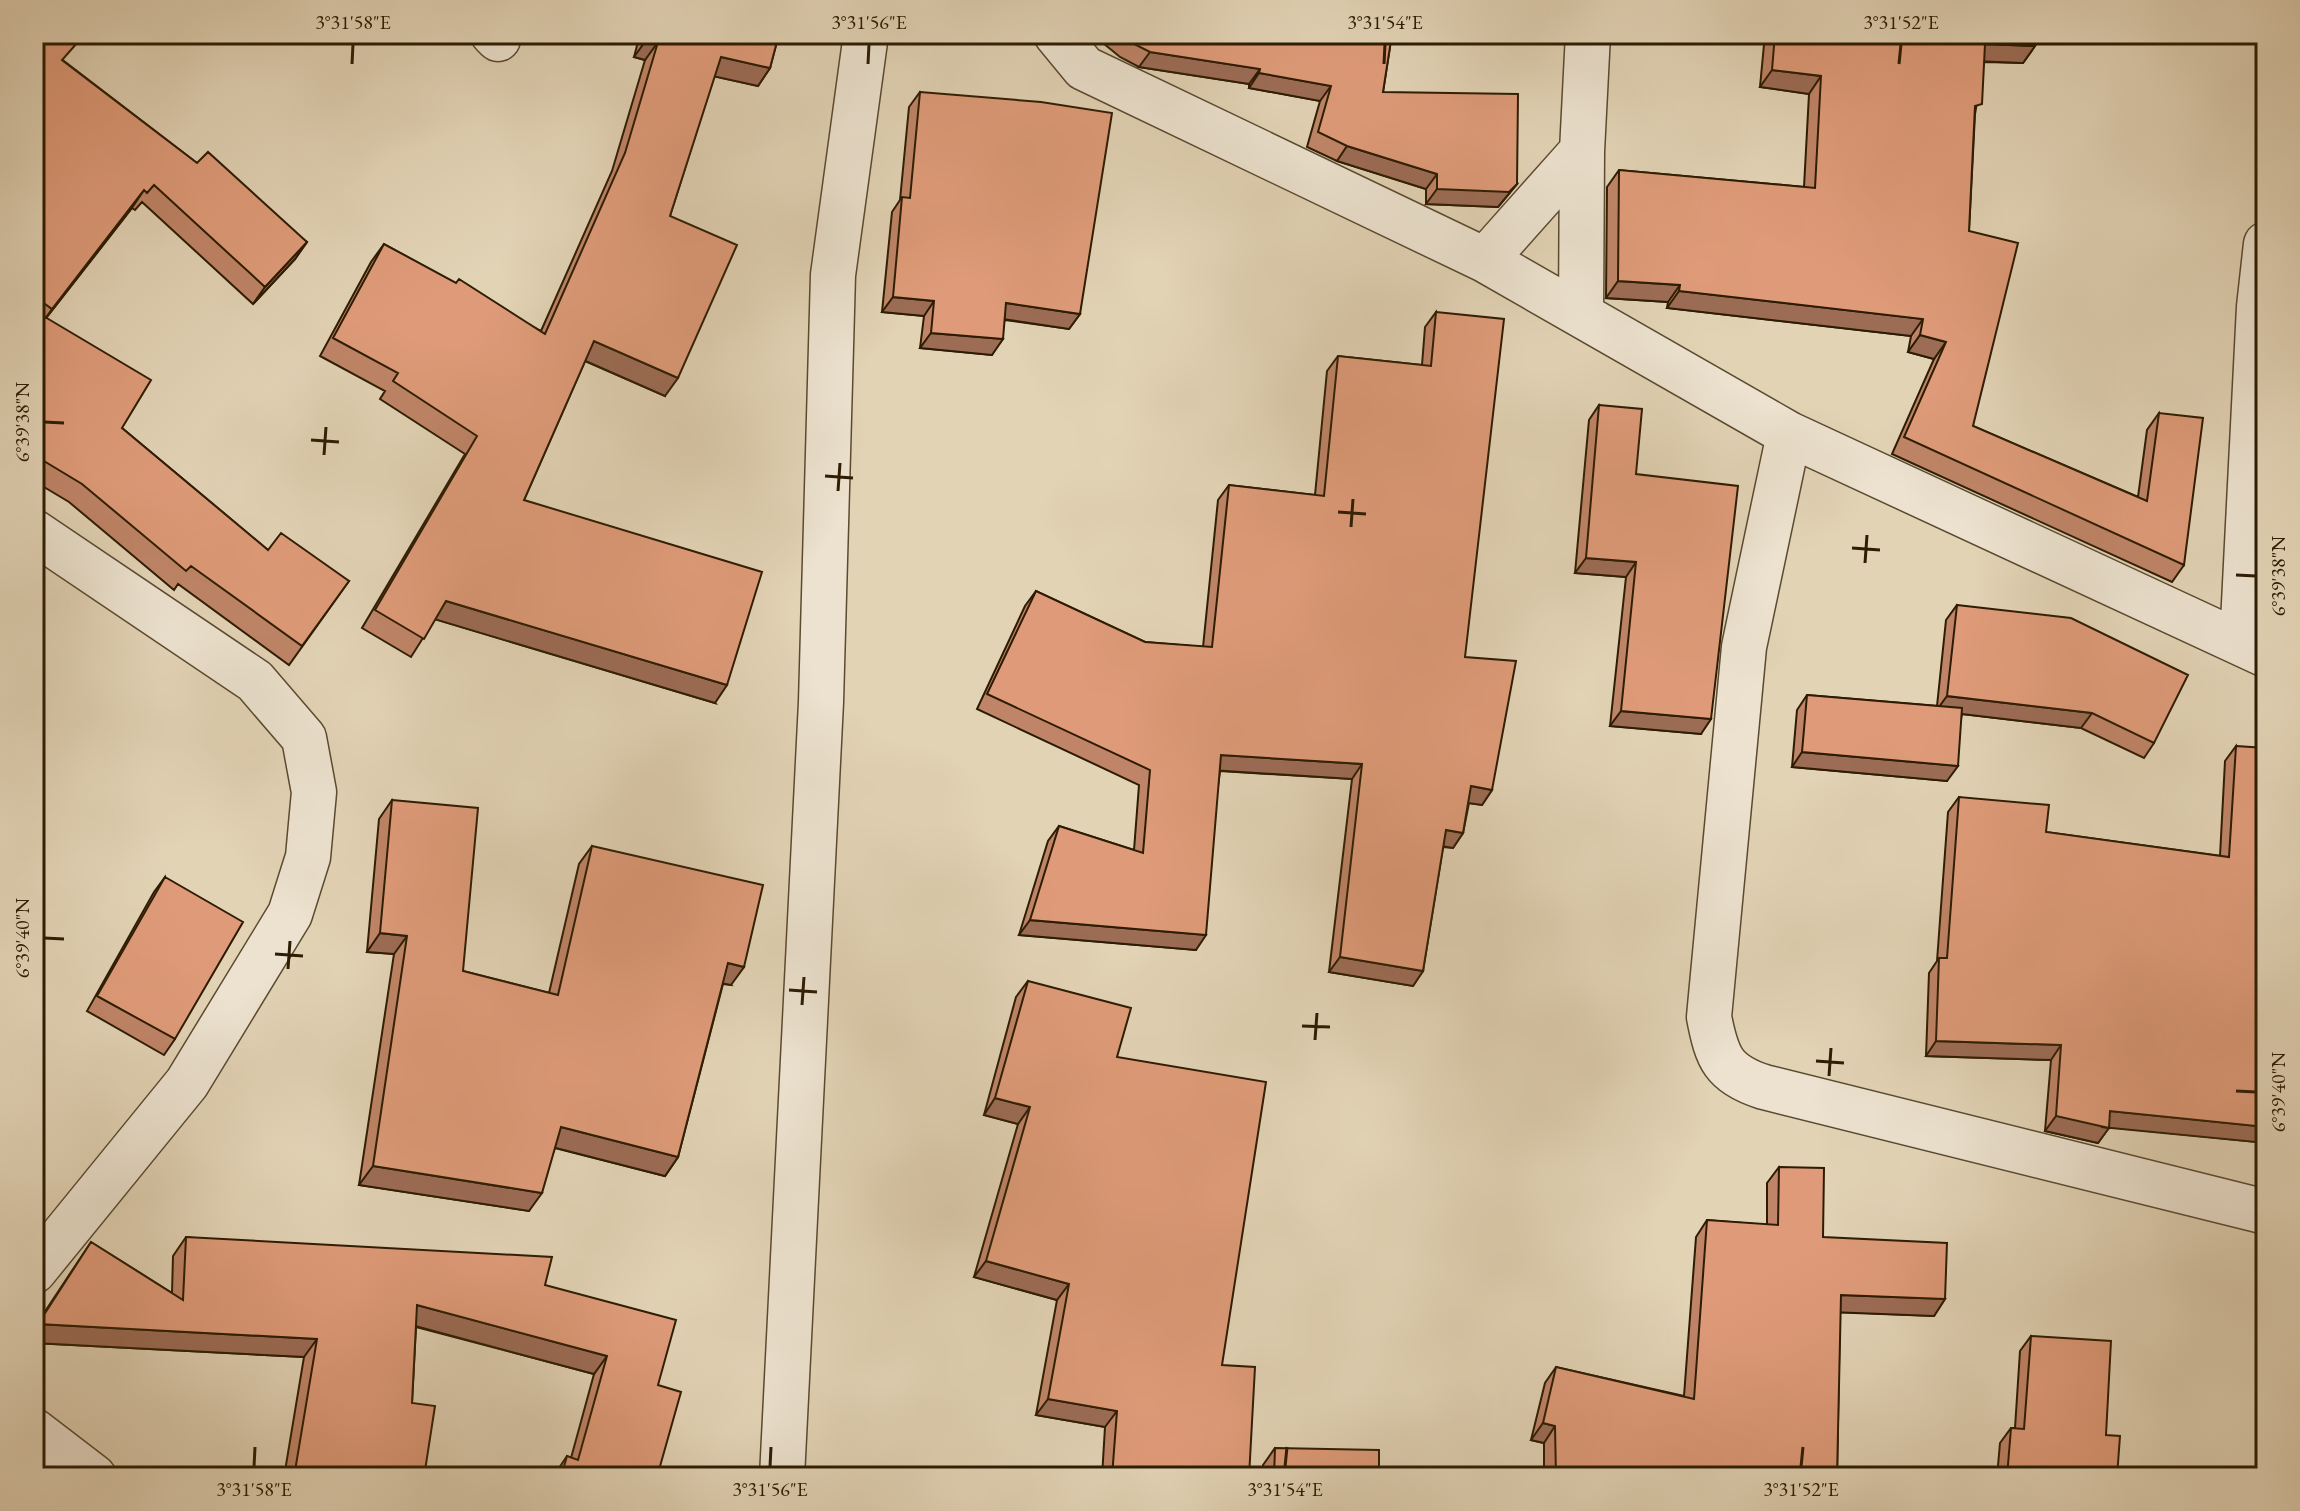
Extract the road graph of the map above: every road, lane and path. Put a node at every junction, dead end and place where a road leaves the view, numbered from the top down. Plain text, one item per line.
1 (866, 34) edge
2 (1056, 34) edge
3 (1588, 34) edge
4 (1582, 151) junction
5 (2266, 244) edge
6 (1485, 260) junction
7 (1581, 313) junction
8 (1789, 434) junction
9 (34, 532) edge
10 (2254, 649) edge
11 (2266, 1212) edge
12 (34, 1271) edge
13 (34, 1431) edge
14 (94, 1477) edge
15 (782, 1477) edge

1 - 15 street
2 - 6 street
3 - 4 street
4 - 6 street
4 - 7 street
5 - 10 street
6 - 7 street
7 - 8 street
8 - 10 street
8 - 11 street
9 - 12 street
13 - 14 street

